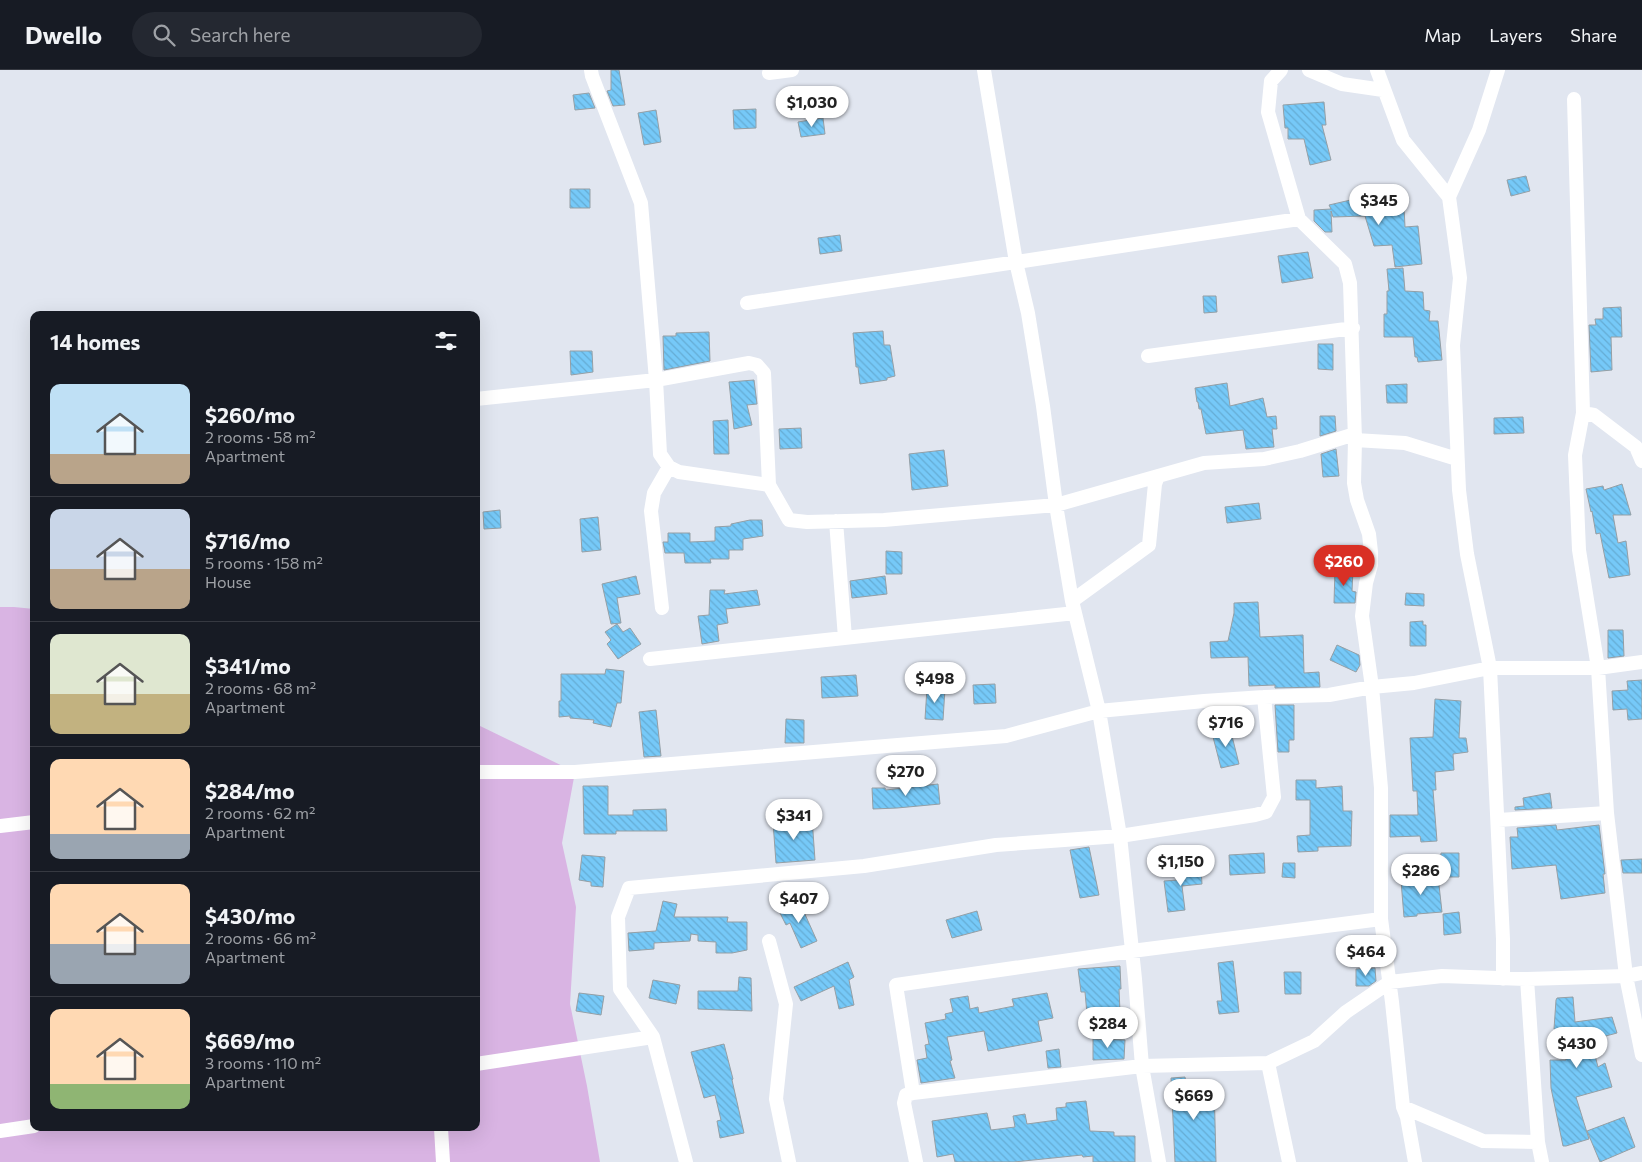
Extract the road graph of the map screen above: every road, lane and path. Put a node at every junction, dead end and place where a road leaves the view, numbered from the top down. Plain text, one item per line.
1 (591, 70) edge
2 (792, 70) edge
3 (984, 70) edge
4 (1281, 70) edge
5 (1309, 70) edge
6 (1377, 70) edge
7 (1498, 70) edge
8 (769, 73) dead end
9 (1383, 90) junction
10 (1574, 99) dead end
11 (1449, 197) junction
12 (1299, 219) junction
13 (1016, 262) junction
14 (747, 302) dead end
15 (1352, 328) junction
16 (1148, 356) dead end
17 (656, 380) junction
18 (480, 399) edge
19 (1583, 413) junction
20 (1355, 437) junction
21 (1457, 459) junction
22 (1642, 461) edge
23 (669, 466) junction
24 (1158, 476) junction
25 (769, 485) junction
26 (1056, 505) junction
27 (836, 521) junction
28 (1074, 607) junction
29 (662, 608) dead end
30 (845, 638) junction
31 (650, 659) dead end
32 (1642, 662) edge
33 (1490, 668) junction
34 (1598, 668) junction
35 (1372, 687) junction
36 (1264, 697) junction
37 (1099, 711) junction
38 (480, 772) edge
39 (1607, 813) junction
40 (1498, 820) junction
41 (30, 822) edge
42 (0, 826) edge
43 (1120, 836) junction
44 (1381, 920) junction
45 (769, 942) dead end
46 (1132, 951) junction
47 (1642, 973) edge
48 (1626, 976) junction
49 (1528, 978) junction
50 (1504, 979) junction
51 (1390, 982) junction
52 (653, 1037) junction
53 (1642, 1055) edge
54 (480, 1063) edge
55 (1268, 1063) junction
56 (1142, 1066) junction
57 (912, 1093) junction
58 (1403, 1107) junction
59 (30, 1127) edge
60 (0, 1131) edge
61 (441, 1131) edge
62 (1538, 1142) junction
63 (443, 1162) edge
64 (686, 1162) edge
65 (790, 1162) edge
66 (916, 1162) edge
67 (1159, 1162) edge
68 (1289, 1162) edge
69 (1415, 1162) edge
70 (1542, 1162) edge

1 - 17 street
2 - 8 street
3 - 13 street
4 - 12 street
5 - 9 street
6 - 9 street
7 - 11 street
9 - 11 street
10 - 19 street
11 - 21 street
12 - 13 street
12 - 15 street
13 - 14 street
13 - 26 street
15 - 16 street
15 - 20 street
17 - 18 street
17 - 23 street
17 - 25 street
19 - 22 street
19 - 34 street
20 - 21 street
20 - 24 street
20 - 35 street
21 - 33 street
23 - 25 street
23 - 29 street
24 - 26 street
24 - 28 street
25 - 27 street
26 - 27 street
26 - 28 street
27 - 30 street
28 - 30 street
28 - 37 street
30 - 31 street
32 - 34 street
33 - 34 street
33 - 35 street
33 - 40 street
34 - 39 street
35 - 36 street
35 - 44 street
36 - 37 street
36 - 43 street
37 - 38 street
37 - 43 street
39 - 40 street
39 - 48 street
40 - 50 street
41 - 42 street
43 - 46 street
43 - 52 street
44 - 46 street
44 - 51 street
45 - 65 street
46 - 56 street
46 - 57 street
47 - 48 street
48 - 49 street
48 - 53 street
49 - 50 street
49 - 62 street
50 - 51 street
51 - 55 street
51 - 58 street
52 - 54 street
52 - 64 street
55 - 56 street
55 - 68 street
56 - 57 street
56 - 67 street
57 - 66 street
58 - 62 street
58 - 69 street
59 - 60 street
61 - 63 street
62 - 70 street

